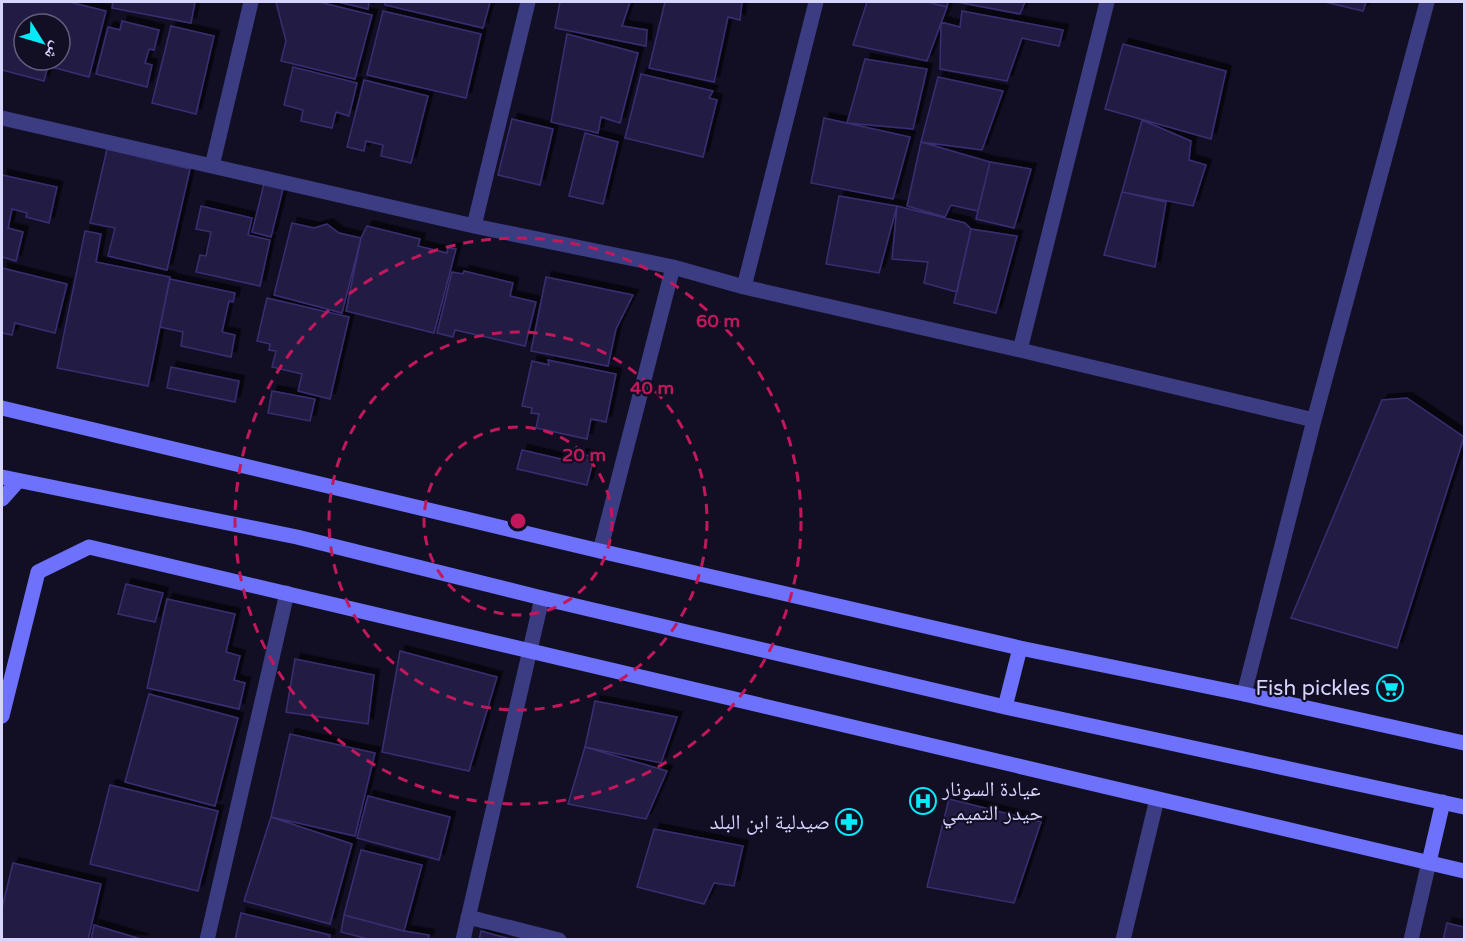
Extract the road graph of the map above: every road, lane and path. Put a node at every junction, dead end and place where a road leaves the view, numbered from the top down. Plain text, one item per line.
1 (250, 2) edge
2 (528, 2) edge
3 (816, 2) edge
4 (1107, 2) edge
5 (1427, 2) edge
6 (2, 118) edge
7 (212, 166) junction
8 (474, 226) junction
9 (673, 267) junction
10 (744, 287) junction
11 (1020, 350) junction
12 (2, 408) edge
13 (1314, 420) junction
14 (2, 477) edge
15 (18, 481) junction
16 (2, 499) edge
17 (600, 551) junction
18 (287, 593) junction
19 (542, 598) junction
20 (1020, 648) junction
21 (531, 651) junction
22 (1244, 694) junction
23 (1005, 707) junction
24 (2, 716) edge
25 (1464, 742) edge
26 (1157, 799) junction
27 (1443, 802) junction
28 (1464, 807) edge
29 (1429, 862) junction
30 (1464, 871) edge
31 (468, 917) junction
32 (207, 939) edge
33 (463, 939) edge
34 (559, 939) edge
35 (1123, 939) edge
36 (1411, 939) edge

1 - 7 street
2 - 8 street
3 - 10 street
4 - 11 street
5 - 13 street
6 - 7 street
7 - 8 street
8 - 9 street
9 - 10 street
9 - 17 street
10 - 11 street
11 - 13 street
12 - 17 main road
13 - 22 street
14 - 15 main road
15 - 16 main road
15 - 19 main road
17 - 20 main road
18 - 21 main road
18 - 24 main road
18 - 32 street
19 - 21 street
19 - 23 main road
20 - 22 main road
20 - 23 main road
21 - 26 main road
21 - 31 street
22 - 25 main road
23 - 27 main road
26 - 29 main road
26 - 35 street
27 - 28 main road
27 - 29 main road
29 - 30 main road
29 - 36 street
31 - 33 street
31 - 34 street

